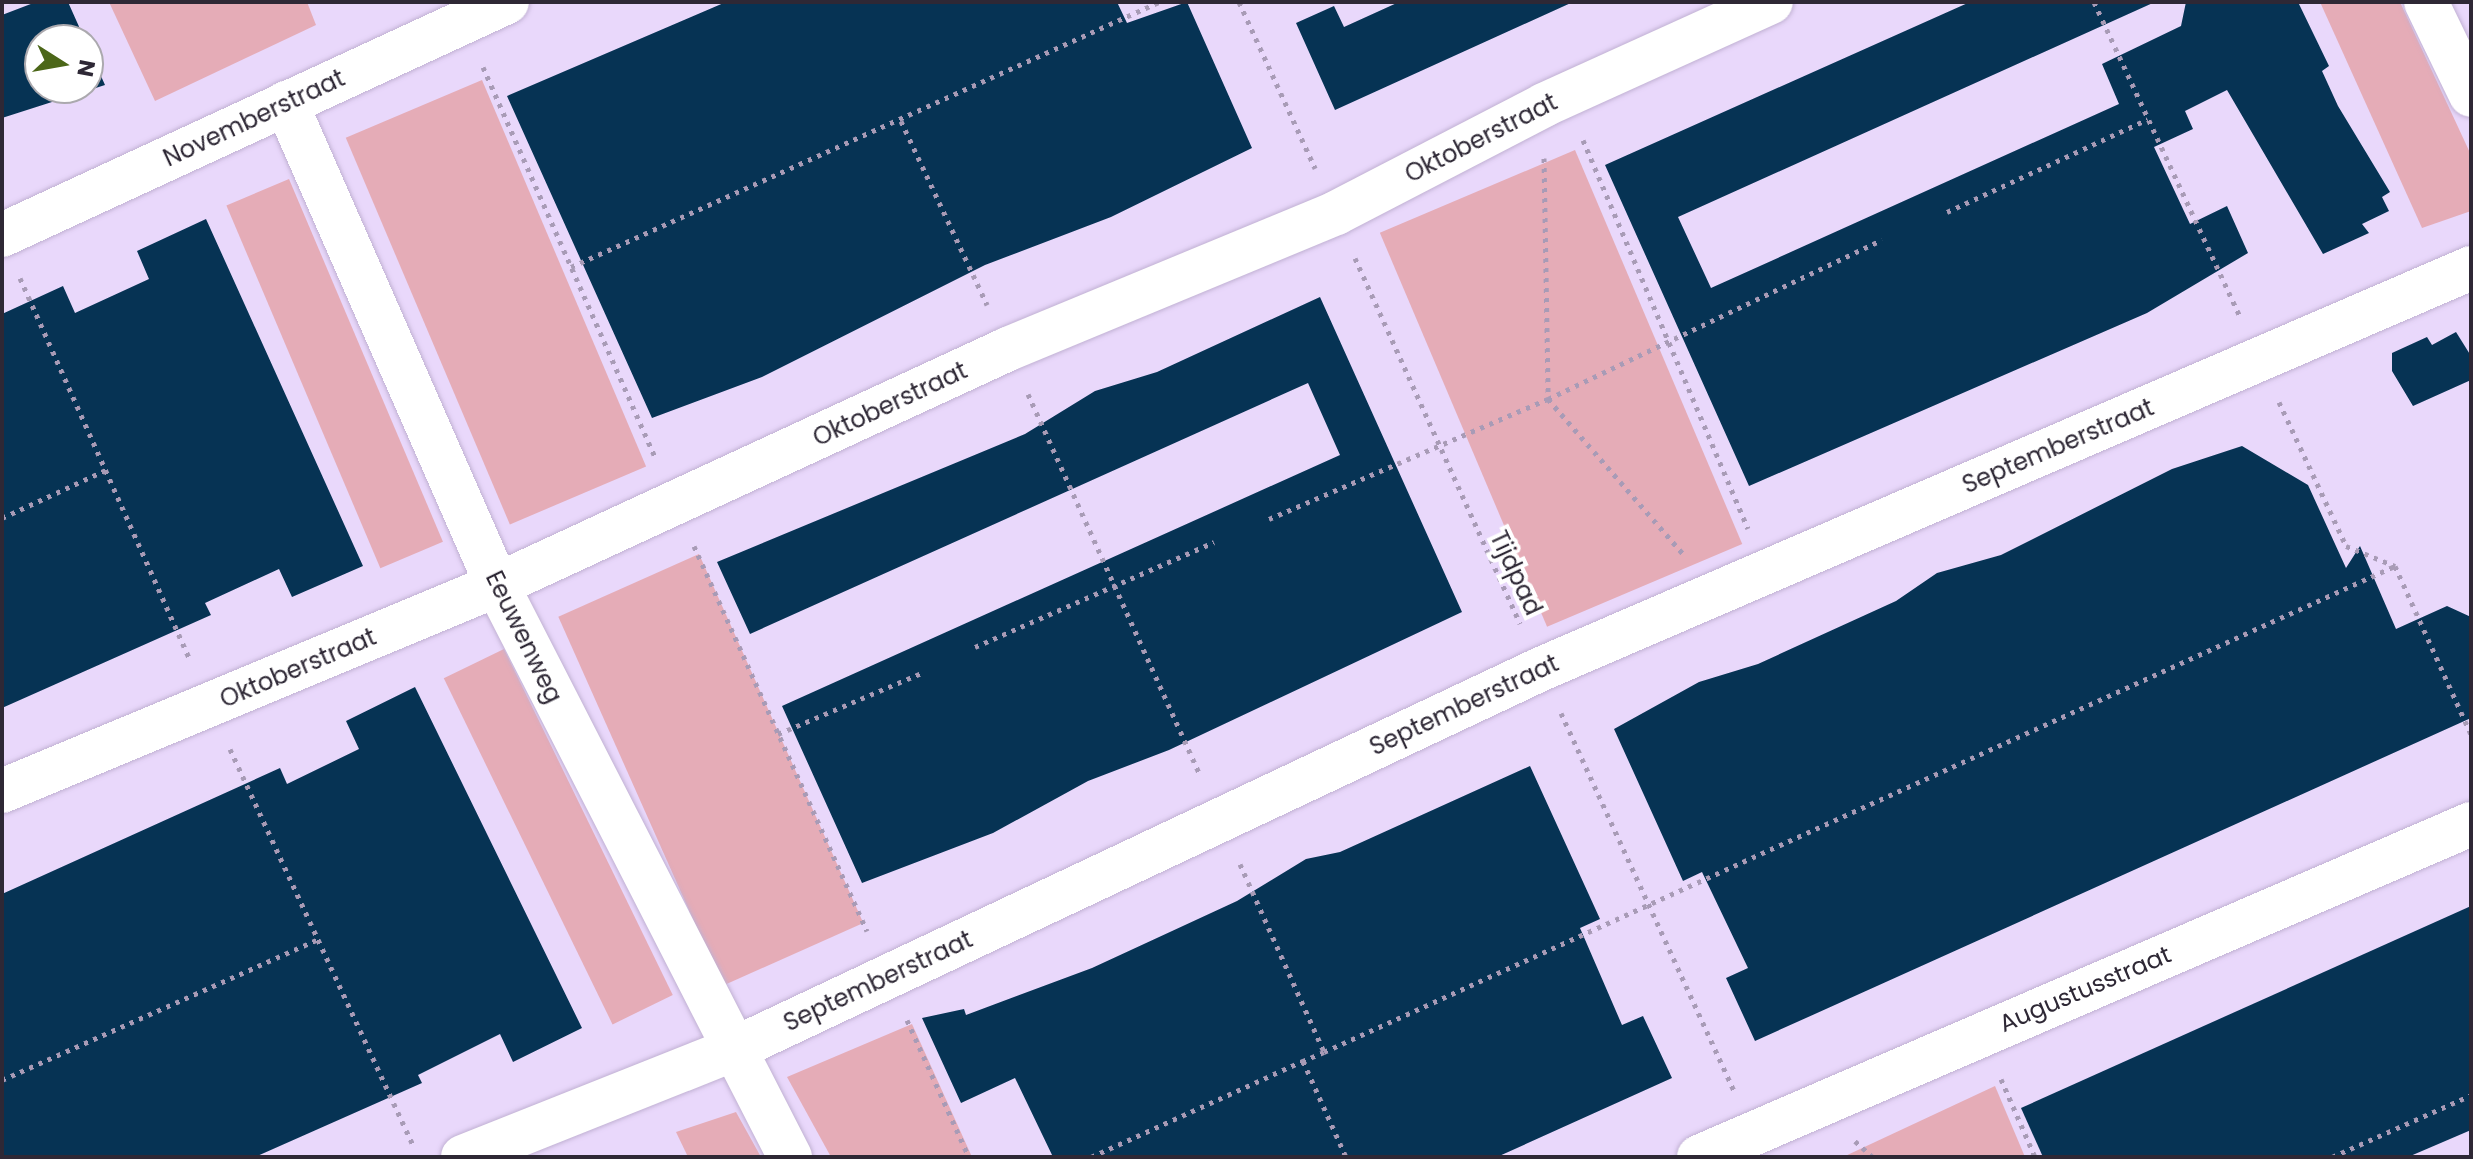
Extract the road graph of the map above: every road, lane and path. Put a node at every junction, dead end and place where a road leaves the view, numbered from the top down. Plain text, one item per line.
1 (507, 2) edge
2 (1159, 2) edge
3 (1239, 2) edge
4 (1771, 2) edge
5 (2426, 2) edge
6 (463, 22) junction
7 (2471, 95) edge
8 (1554, 100) junction
9 (286, 103) junction
10 (2148, 119) dead end
11 (901, 121) dead end
12 (1947, 212) dead end
13 (1336, 213) junction
14 (2, 235) edge
15 (1882, 240) dead end
16 (571, 267) junction
17 (2471, 268) edge
18 (1668, 340) junction
19 (1008, 349) junction
20 (1548, 399) junction
21 (1437, 442) junction
22 (106, 470) dead end
23 (675, 503) junction
24 (2, 518) edge
25 (1269, 519) dead end
26 (1214, 542) dead end
27 (2395, 566) dead end
28 (1767, 571) junction
29 (497, 585) junction
30 (1116, 588) junction
31 (1718, 592) junction
32 (975, 647) dead end
33 (1541, 669) junction
34 (922, 673) dead end
35 (778, 734) junction
36 (2, 791) edge
37 (1220, 820) junction
38 (2471, 824) edge
39 (1651, 909) junction
40 (318, 939) dead end
41 (888, 977) junction
42 (1981, 1034) junction
43 (730, 1051) junction
44 (1324, 1052) junction
45 (1303, 1061) junction
46 (2, 1080) edge
47 (2471, 1095) edge
48 (1753, 1132) junction
49 (463, 1157) edge
50 (790, 1157) edge
51 (969, 1157) edge
52 (1091, 1157) edge
53 (1346, 1157) edge
54 (1699, 1157) edge
55 (2035, 1157) edge
56 (2332, 1157) edge

1 - 6 street, Novemberstraat
2 - 16 path
3 - 13 path, Tijdpad
4 - 8 street, Oktoberstraat
5 - 7 street
6 - 9 street, Novemberstraat
6 - 16 path
8 - 13 street, Oktoberstraat
8 - 18 path
8 - 20 path
9 - 14 street, Novemberstraat
9 - 29 street, Eeuwenweg
10 - 12 path
11 - 19 path
13 - 19 street, Oktoberstraat
13 - 21 path, Tijdpad
15 - 18 path
16 - 23 path
17 - 28 street, Septemberstraat
18 - 20 path
18 - 28 path
19 - 23 street, Oktoberstraat
19 - 30 path
20 - 21 path
20 - 31 path
21 - 25 path
21 - 33 path, Tijdpad
22 - 24 path
23 - 29 street, Oktoberstraat
23 - 35 path
26 - 30 path
27 - 39 path
28 - 31 street, Septemberstraat
29 - 36 street, Oktoberstraat
29 - 43 street, Eeuwenweg
30 - 32 path
30 - 37 path
31 - 33 street, Septemberstraat
33 - 37 street, Septemberstraat
33 - 39 path, Tijdpad
34 - 35 path
35 - 41 path
37 - 41 street, Septemberstraat
37 - 44 path
38 - 42 street, Augustusstraat
39 - 44 path
39 - 48 path, Tijdpad
40 - 46 path
41 - 43 street, Septemberstraat
41 - 51 path
42 - 48 street, Augustusstraat
42 - 55 path
43 - 49 street, Septemberstraat
43 - 50 street, Eeuwenweg
44 - 45 path
45 - 52 path
45 - 53 path
47 - 56 path
48 - 54 street, Augustusstraat

